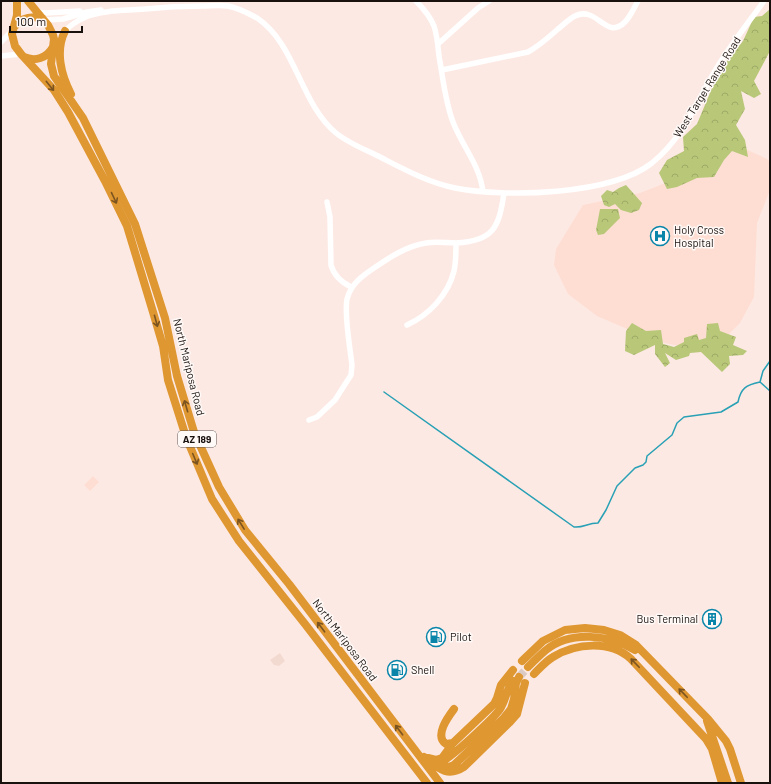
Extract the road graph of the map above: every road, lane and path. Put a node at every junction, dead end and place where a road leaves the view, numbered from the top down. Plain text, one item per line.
1 (16, 1) edge
2 (28, 1) edge
3 (416, 1) edge
4 (488, 1) edge
5 (638, 1) edge
6 (764, 1) edge
7 (94, 10) junction
8 (111, 11) junction
9 (41, 17) junction
10 (14, 28) junction
11 (65, 31) junction
12 (1, 42) edge
13 (438, 44) junction
14 (53, 45) junction
15 (1, 56) edge
16 (22, 56) junction
17 (442, 70) junction
18 (83, 118) junction
19 (483, 192) junction
20 (504, 193) junction
21 (327, 202) dead end
22 (456, 243) junction
23 (351, 287) junction
24 (407, 325) dead end
25 (309, 420) dead end
26 (651, 660) junction
27 (528, 667) junction
28 (518, 677) junction
29 (454, 709) dead end
30 (701, 711) junction
31 (708, 718) junction
32 (695, 727) junction
33 (716, 728) junction
34 (453, 743) junction
35 (416, 750) junction
36 (438, 762) junction
37 (427, 783) edge
38 (440, 783) edge
39 (717, 783) edge
40 (722, 783) edge
41 (728, 783) edge
42 (733, 783) edge
43 (737, 783) edge
44 (741, 783) edge

1 - 10 highway, North Mariposa Road / AZ 189
2 - 9 highway, North Mariposa Road / AZ 189
3 - 13 street
4 - 13 street
5 - 17 street
6 - 20 street, West Target Range Road
7 - 8 street
7 - 9 street
7 - 9 street
8 - 11 street
8 - 19 street, West Target Range Road
9 - 10 highway
9 - 14 highway, North Mariposa Road / AZ 189
10 - 12 street
10 - 16 highway, North Mariposa Road / AZ 189
11 - 14 street
11 - 18 highway
13 - 17 street
14 - 16 highway
14 - 18 highway, North Mariposa Road / AZ 189
15 - 16 street
16 -> 37 highway, North Mariposa Road / AZ 189
17 - 19 street
35 -> 18 highway, North Mariposa Road / AZ 189
19 - 20 street, West Target Range Road
20 - 22 street
21 - 23 street
22 - 23 street
22 - 24 street
23 - 25 street
26 - 27 highway
26 - 27 highway
30 -> 26 highway
32 -> 27 highway
28 - 34 highway
28 - 36 highway
28 - 36 highway
29 - 34 highway
30 - 31 highway
30 - 41 highway
31 - 33 highway
31 - 42 highway
32 - 39 highway
32 - 40 highway
33 - 43 highway
33 - 44 highway
34 - 36 highway
35 - 36 highway
35 - 36 highway
35 - 38 highway, North Mariposa Road / AZ 189

